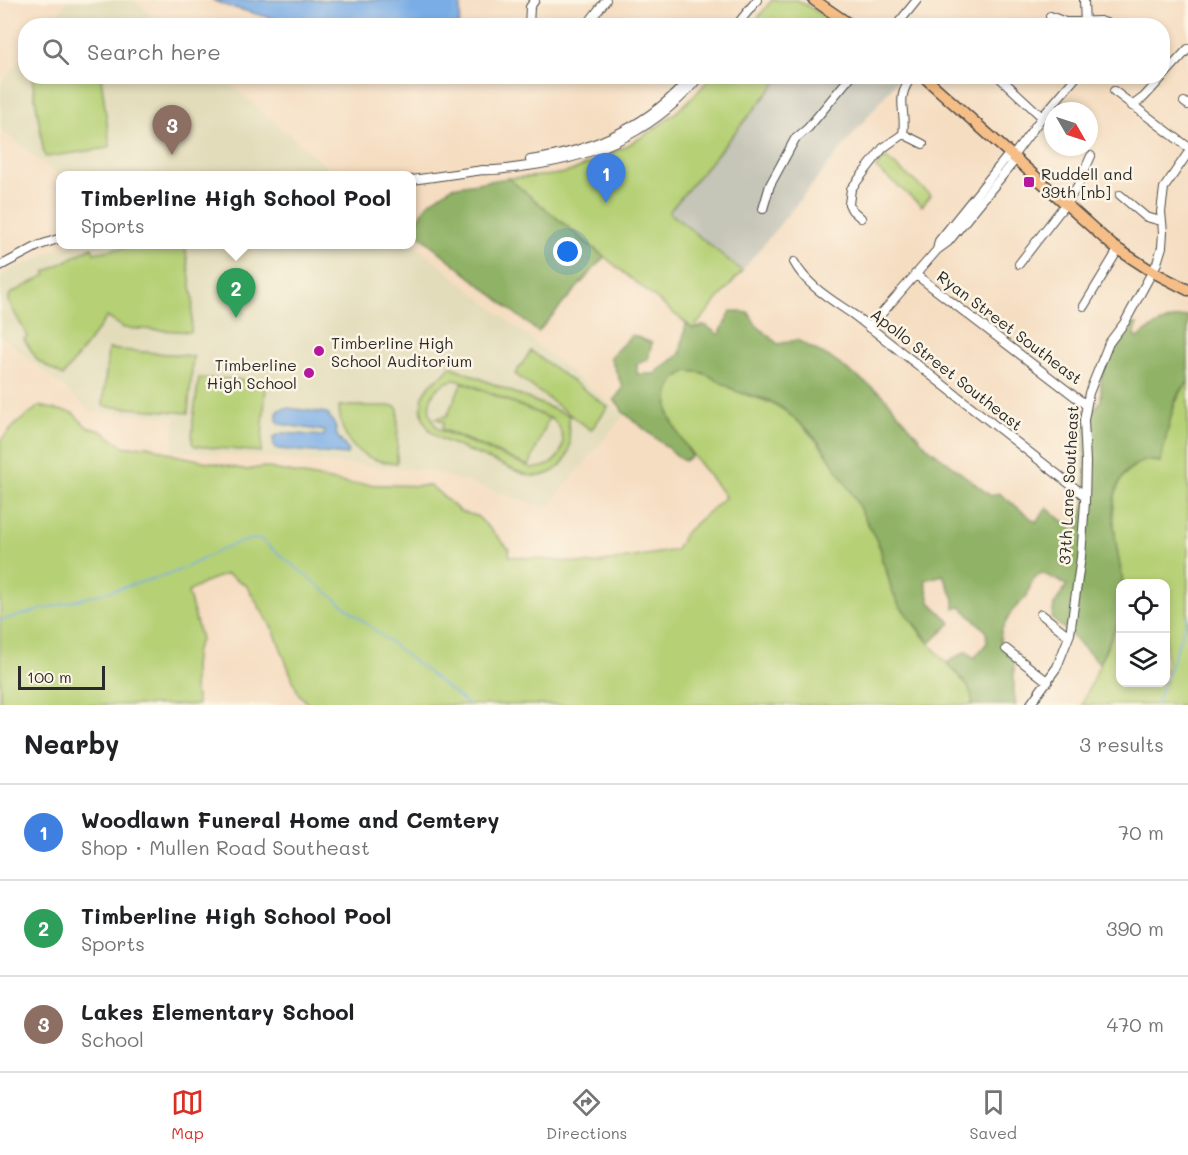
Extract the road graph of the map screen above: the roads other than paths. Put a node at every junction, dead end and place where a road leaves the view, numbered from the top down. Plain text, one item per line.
1 (535, 0) edge
2 (606, 0) edge
3 (757, 0) edge
4 (814, 0) edge
5 (917, 0) edge
6 (1084, 0) edge
7 (1050, 16) dead end
8 (529, 18) edge
9 (592, 18) edge
10 (742, 18) edge
11 (840, 18) edge
12 (902, 18) edge
13 (1055, 18) edge
14 (1085, 18) edge
15 (1188, 49) edge
16 (1170, 69) edge
17 (684, 84) edge
18 (692, 84) edge
19 (844, 84) edge
20 (906, 84) edge
21 (932, 84) edge
22 (1007, 84) edge
23 (1070, 84) edge
24 (1156, 84) edge
25 (1114, 91) dead end
26 (1132, 106) junction
27 (1042, 117) junction
28 (903, 134) junction
29 (923, 144) dead end
30 (1188, 147) edge
31 (1188, 153) edge
32 (1013, 156) junction
33 (1091, 156) dead end
34 (483, 170) junction
35 (416, 179) edge
36 (1120, 195) dead end
37 (1065, 204) junction
38 (763, 209) dead end
39 (861, 218) dead end
40 (1161, 221) junction
41 (56, 239) edge
42 (1118, 250) junction
43 (794, 262) dead end
44 (1019, 264) dead end
45 (0, 266) edge
46 (1153, 272) junction
47 (915, 274) junction
48 (1188, 290) edge
49 (1084, 306) dead end
50 (869, 328) junction
51 (1086, 405) junction
52 (1085, 496) junction
53 (1041, 614) dead end
54 (1069, 636) junction
55 (1006, 649) dead end
56 (1048, 682) junction
57 (1030, 705) edge

1 - 8 street
2 - 9 street
3 - 10 street
4 - 11 main road
5 - 12 street
6 - 14 street
7 - 13 street
15 - 16 street
17 - 34 street
18 - 34 street
19 - 38 street
20 - 28 street
21 - 32 main road
22 - 27 street
23 - 27 street
24 - 26 street
25 - 26 street
26 - 30 street
27 - 32 street
28 - 29 street
28 - 39 street
31 - 40 street, 37th Lane Southeast
32 - 37 main road
32 - 47 street
33 - 37 street
34 - 35 street
36 - 40 street
37 - 42 main road
37 - 44 street
40 - 46 street, 37th Lane Southeast
41 - 45 street
42 - 46 main road
42 - 49 street
43 - 50 street, Apollo Street Southeast
46 - 48 main road
46 - 51 street, 37th Lane Southeast
47 - 50 street
47 - 51 street, Ryan Street Southeast
50 - 52 street, Apollo Street Southeast
51 - 52 street, 37th Lane Southeast
52 - 54 street, 37th Lane Southeast
53 - 54 street
54 - 56 street, 37th Lane Southeast
55 - 56 street
56 - 57 street, 37th Lane Southeast

